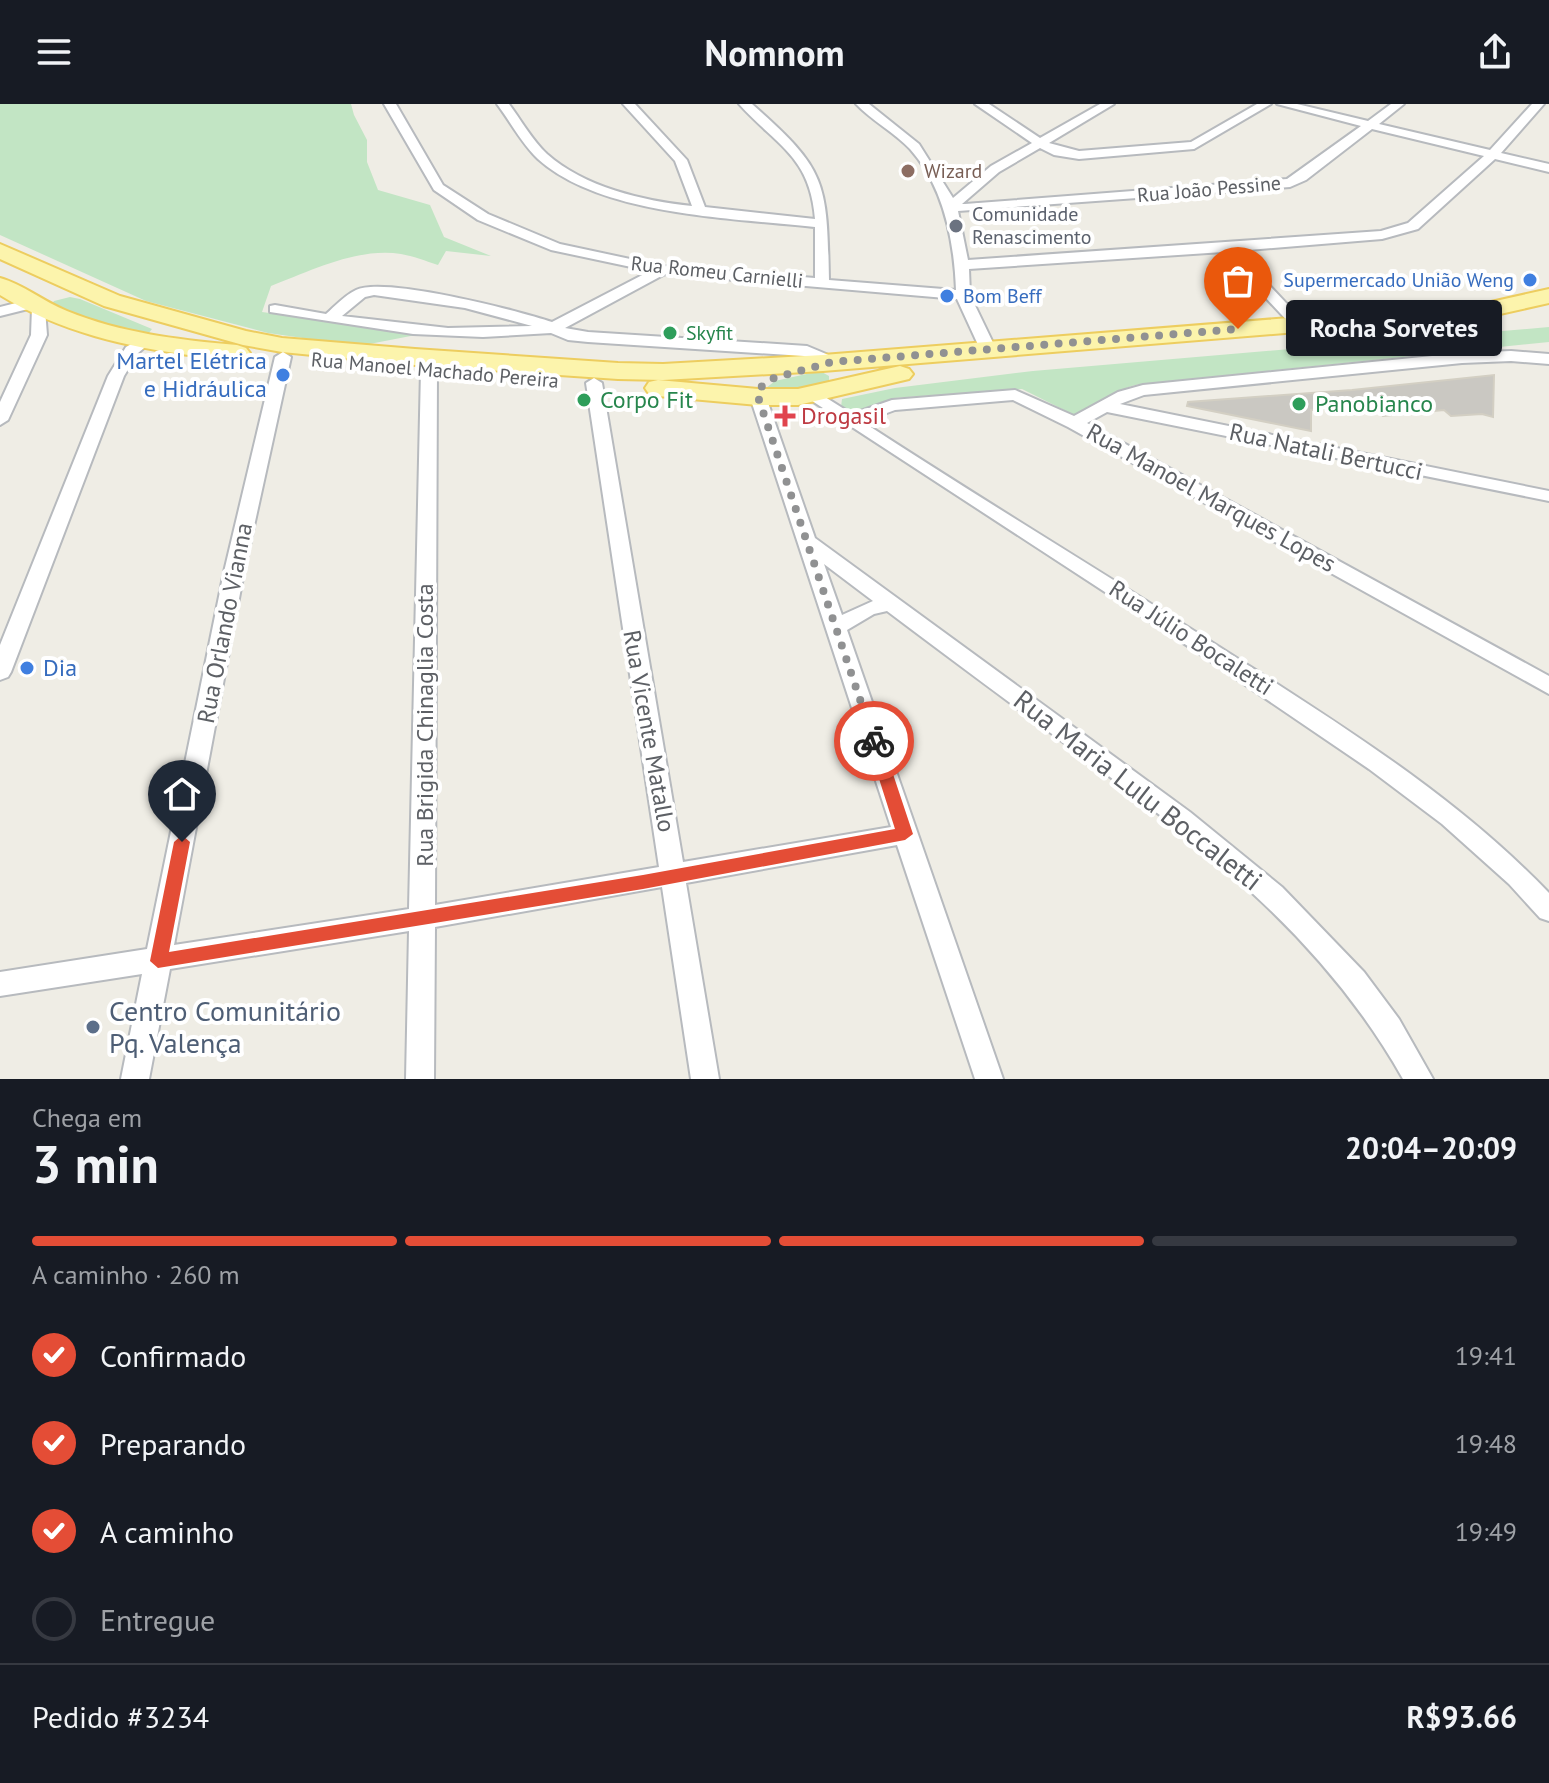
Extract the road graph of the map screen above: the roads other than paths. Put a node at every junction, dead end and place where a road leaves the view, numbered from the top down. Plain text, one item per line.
1 (390, 104) edge
2 (503, 104) edge
3 (629, 104) edge
4 (745, 104) edge
5 (862, 104) edge
6 (981, 104) edge
7 (1108, 104) edge
8 (1265, 104) edge
9 (1283, 104) edge
10 (1398, 104) edge
11 (1538, 104) edge
12 (1372, 125) junction
13 (1041, 144) junction
14 (1493, 154) junction
15 (1549, 168) edge
16 (937, 186) junction
17 (965, 193) junction
18 (994, 205) junction
19 (951, 206) junction
20 (701, 213) junction
21 (821, 224) junction
22 (1227, 248) junction
23 (0, 251) edge
24 (962, 265) junction
25 (663, 270) junction
26 (822, 284) junction
27 (0, 285) edge
28 (963, 295) junction
29 (1549, 296) edge
30 (112, 301) junction
31 (464, 301) junction
32 (33, 306) junction
33 (275, 309) dead end
34 (0, 312) edge
35 (163, 316) junction
36 (1549, 316) edge
37 (329, 319) junction
38 (1298, 324) junction
39 (553, 328) junction
40 (430, 332) junction
41 (142, 343) junction
42 (283, 357) junction
43 (980, 358) junction
44 (1549, 359) edge
45 (828, 363) junction
46 (429, 370) junction
47 (594, 383) junction
48 (819, 392) junction
49 (758, 397) junction
50 (1104, 406) junction
51 (0, 420) edge
52 (853, 420) junction
53 (1074, 423) junction
54 (1549, 496) edge
55 (804, 539) junction
56 (889, 604) junction
57 (837, 627) junction
58 (0, 672) edge
59 (1549, 686) edge
60 (905, 834) junction
61 (674, 877) junction
62 (1549, 910) edge
63 (424, 918) junction
64 (158, 961) junction
65 (0, 984) edge
66 (135, 1079) edge
67 (420, 1079) edge
68 (705, 1079) edge
69 (989, 1079) edge
70 (1419, 1079) edge

1 - 25 street, Rua Romeu Carnielli
2 - 20 street
3 - 20 street
4 - 21 street
5 - 16 street
6 - 13 street
7 - 13 street
8 - 13 street
9 - 12 street
10 - 12 street, Rua João Pessine
11 - 14 street
12 - 14 street
12 - 18 street, Rua João Pessine
13 - 17 street
14 - 15 street
14 - 22 street
16 - 17 street, Rua João Pessine
16 - 19 street
17 - 18 street, Rua João Pessine
17 - 19 street
18 - 19 street, Rua João Pessine
19 - 24 street
20 - 21 street
21 - 26 street
22 - 24 street
22 - 38 street
23 - 30 main road, Rua Manoel Machado Pereira
24 - 28 street
25 - 26 street, Rua Romeu Carnielli
25 - 39 street
26 - 28 street, Rua Romeu Carnielli
27 - 32 main road, Rua Manoel Machado Pereira
28 - 43 street
29 - 38 main road
30 - 32 main road
30 - 35 main road, Rua Manoel Machado Pereira
31 - 37 street, Rua Manoel Machado Pereira
31 - 39 street, Rua Manoel Machado Pereira
31 - 40 street
32 - 34 street
32 - 41 main road, Rua Manoel Machado Pereira
32 - 51 street
33 - 37 street
35 - 41 main road
35 - 45 main road, Rua Manoel Machado Pereira
36 - 43 main road, Rua Manoel Machado Pereira
37 - 40 street, Rua Manoel Machado Pereira
38 - 43 main road
39 - 40 street, Rua Manoel Machado Pereira
39 - 45 street
41 - 42 main road, Rua Manoel Machado Pereira
41 - 58 street
42 - 46 main road, Rua Manoel Machado Pereira
42 - 64 street, Rua Orlando Vianna
43 - 45 main road
43 - 48 main road, Rua Manoel Machado Pereira
44 - 50 street
45 - 48 main road
45 - 49 main road
46 - 47 main road, Rua Manoel Machado Pereira
46 - 63 street, Rua Brigida Chinaglia Costa
47 - 49 main road, Rua Manoel Machado Pereira
47 - 61 street, Rua Vicente Matallo
48 - 49 main road, Rua Manoel Machado Pereira
48 - 52 street, Rua Júlio Bocaletti
49 - 55 street
50 - 53 street
50 - 54 street, Rua Natali Bertucci
52 - 53 street, Rua Manoel Marques Lopes
52 - 62 street, Rua Júlio Bocaletti
53 - 59 street, Rua Manoel Marques Lopes
55 - 56 street, Rua Maria Lulu Boccaletti
55 - 57 street
56 - 57 street
56 - 70 street, Rua Maria Lulu Boccaletti
57 - 60 street
60 - 61 street
60 - 69 street
61 - 63 street
61 - 68 street, Rua Vicente Matallo
63 - 64 street
63 - 67 street, Rua Brigida Chinaglia Costa
64 - 65 street
64 - 66 street, Rua Orlando Vianna

